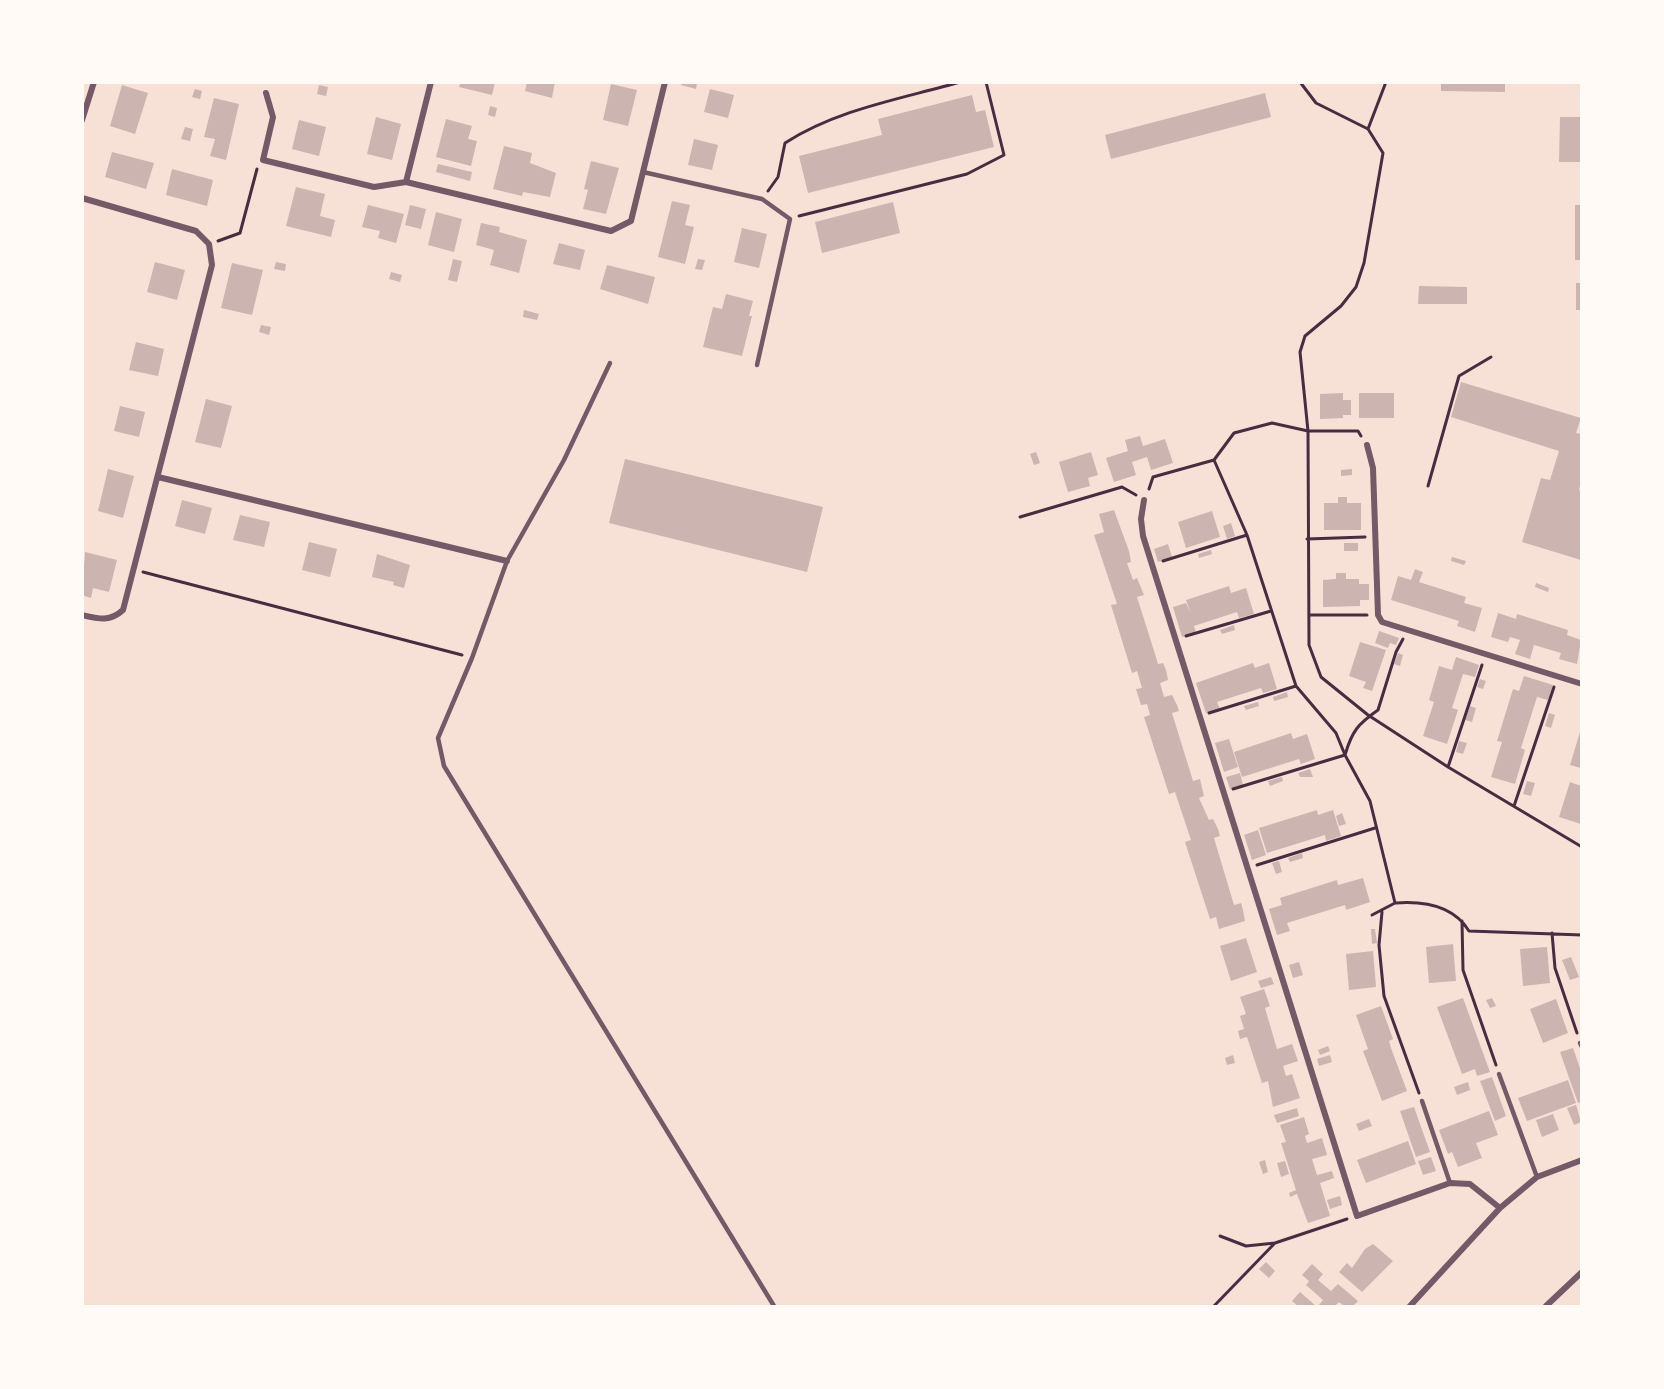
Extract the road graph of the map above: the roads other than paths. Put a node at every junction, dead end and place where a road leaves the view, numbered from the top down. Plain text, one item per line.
1 (94, 82) edge
2 (430, 82) edge
3 (665, 82) edge
4 (266, 93) dead end
5 (82, 120) edge
6 (643, 172) junction
7 (405, 182) junction
8 (82, 198) edge
9 (610, 363) dead end
10 (756, 365) dead end
11 (1367, 445) road end
12 (158, 477) junction
13 (1144, 500) road end
14 (507, 561) junction
15 (82, 615) edge
16 (1581, 684) edge
17 (1499, 1074) road end
18 (1422, 1101) road end
19 (1581, 1160) edge
20 (1537, 1177) junction
21 (1450, 1183) junction
22 (1500, 1208) junction
23 (1581, 1272) edge
24 (774, 1306) edge
25 (1410, 1306) edge
26 (1546, 1306) edge

1 - 5 street
2 - 7 street
3 - 6 street
4 - 7 street
6 - 7 street
6 - 10 lane
8 - 12 street
9 - 14 lane
11 - 16 street
12 - 14 street
12 - 15 street
13 - 21 street
14 - 24 lane
17 - 20 lane
18 - 21 lane
19 - 20 street
20 - 22 street
21 - 22 street
22 - 25 street
23 - 26 street

